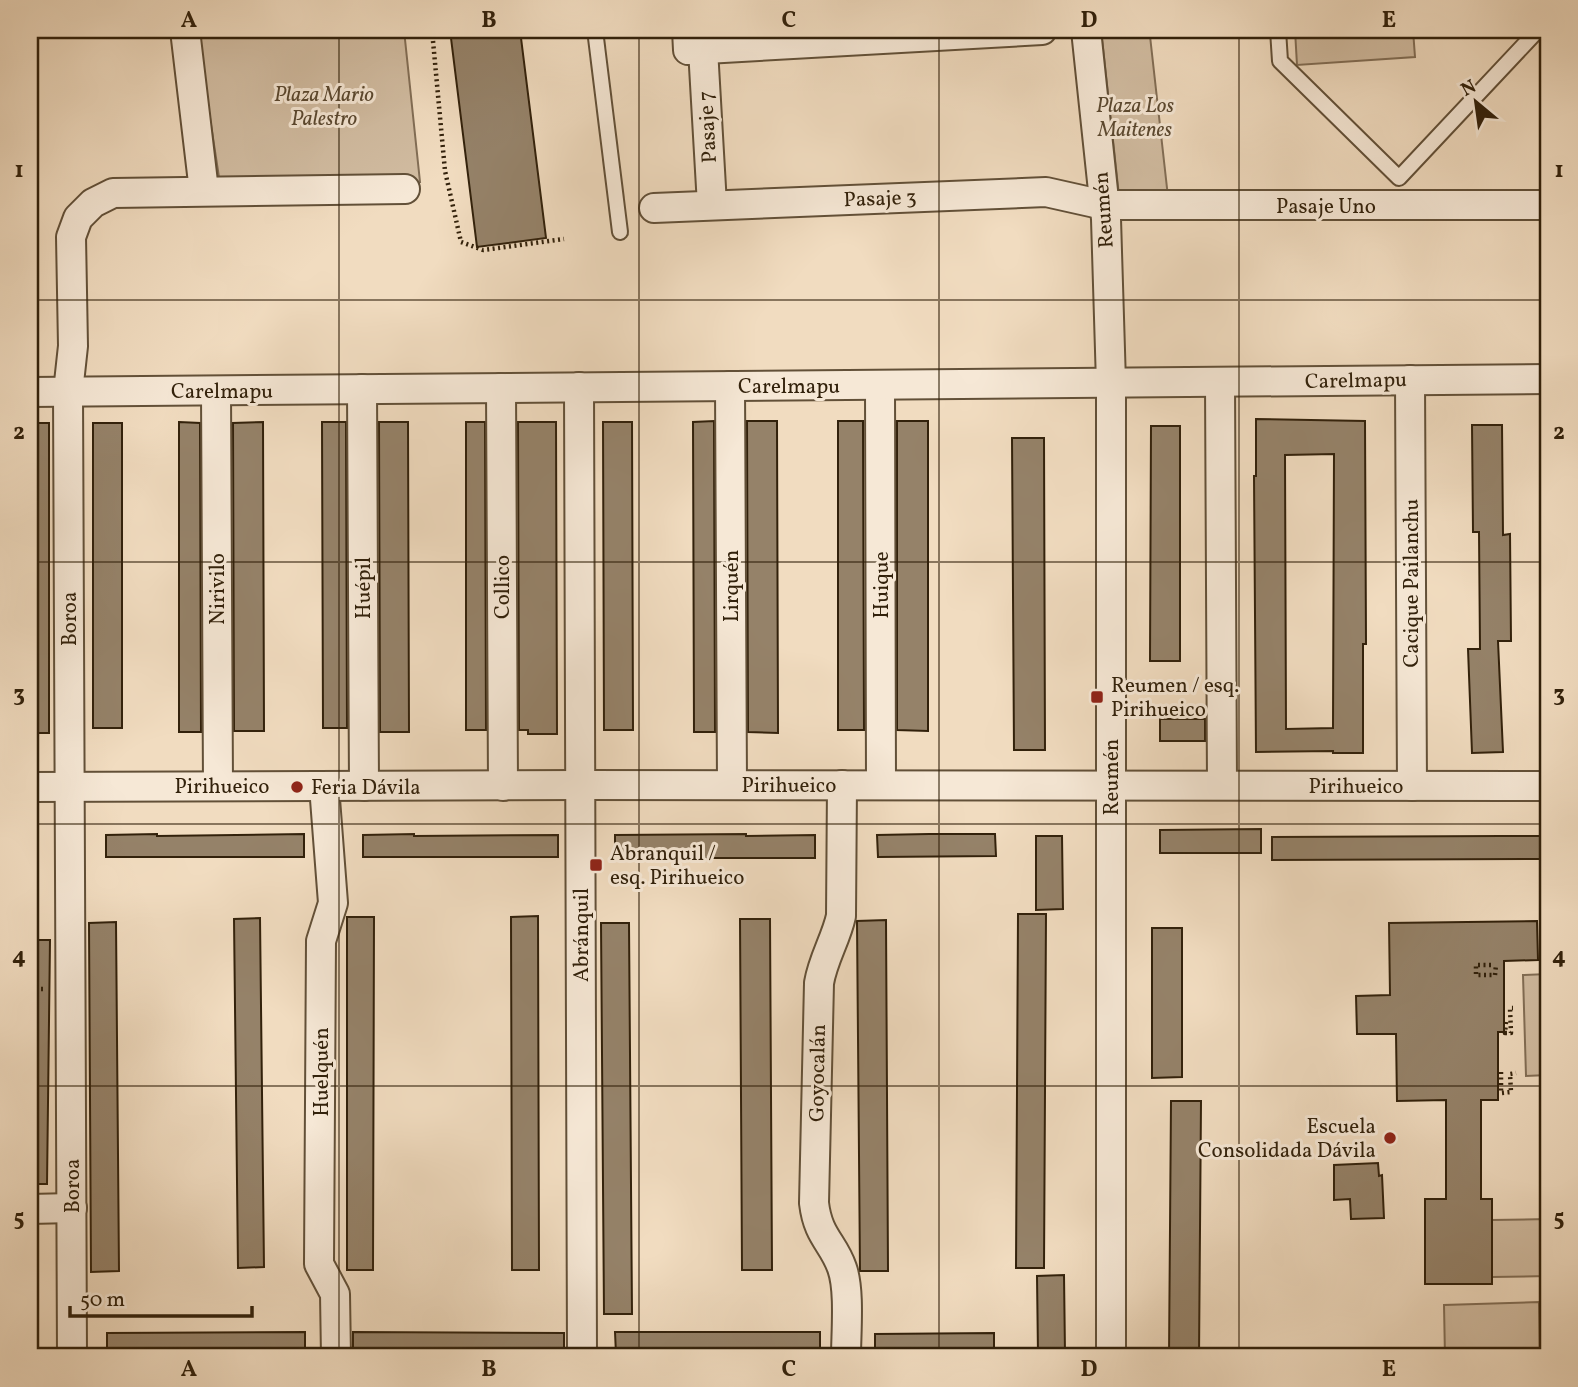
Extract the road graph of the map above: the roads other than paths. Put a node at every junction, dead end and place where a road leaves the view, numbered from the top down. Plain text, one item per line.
1 (185, 30) edge
2 (595, 30) edge
3 (1042, 30) edge
4 (1086, 30) edge
5 (1278, 30) edge
6 (1538, 30) edge
7 (693, 43) edge
8 (1399, 178) junction
9 (405, 189) dead end
10 (204, 191) junction
11 (712, 205) junction
12 (1104, 205) junction
13 (1400, 205) junction
14 (1548, 205) edge
15 (654, 208) dead end
16 (620, 232) dead end
17 (1548, 379) edge
18 (1410, 380) junction
19 (1220, 382) junction
20 (1111, 383) junction
21 (880, 385) junction
22 (730, 386) junction
23 (579, 387) junction
24 (501, 388) junction
25 (362, 389) junction
26 (216, 391) junction
27 (30, 392) edge
28 (68, 392) junction
29 (580, 785) junction
30 (732, 785) junction
31 (842, 785) junction
32 (881, 785) junction
33 (1222, 785) junction
34 (218, 786) junction
35 (324, 786) junction
36 (364, 786) junction
37 (503, 786) junction
38 (1111, 786) junction
39 (1412, 786) junction
40 (1548, 786) edge
41 (30, 787) edge
42 (70, 787) junction
43 (72, 1208) junction
44 (30, 1209) edge
45 (72, 1357) edge
46 (336, 1357) edge
47 (582, 1357) edge
48 (846, 1357) edge
49 (1111, 1357) edge

1 - 10 street
2 - 16 lane
3 - 7 street
4 - 12 street, Reumén
5 - 8 lane
6 - 8 lane
7 - 11 street, Pasaje 7
8 - 13 lane
9 - 10 street, Boroa
10 - 28 street, Boroa
11 - 12 street, Pasaje 3
11 - 15 street, Pasaje 3
12 - 13 street, Pasaje Uno
12 - 20 street, Reumén
13 - 14 street, Pasaje Uno
17 - 18 street, Carelmapu
18 - 19 street, Carelmapu
18 - 39 street, Cacique Pailanchu
19 - 20 street, Carelmapu
19 - 33 street
20 - 21 street, Carelmapu
20 - 38 street, Reumén
21 - 22 street, Carelmapu
21 - 32 street, Huique
22 - 23 street, Carelmapu
22 - 30 street, Lirquén
23 - 24 street, Carelmapu
23 - 29 street, Abránquil
24 - 25 street, Carelmapu
24 - 37 street, Collico
25 - 26 street, Carelmapu
25 - 36 street, Huépil
26 - 28 street, Carelmapu
26 - 34 street, Nirivilo
27 - 28 street, Carelmapu
28 - 42 street, Boroa
29 - 30 street, Pirihueico
29 - 37 street, Pirihueico
29 - 47 street, Abránquil
30 - 31 street, Pirihueico
31 - 32 street, Pirihueico
31 - 48 street, Goyocalán
32 - 38 street, Pirihueico
33 - 38 street, Pirihueico
33 - 39 street, Pirihueico
34 - 35 street, Pirihueico
34 - 42 street, Pirihueico
35 - 36 street, Pirihueico
35 - 46 street, Huelquén
36 - 37 street, Pirihueico
38 - 49 street, Reumén
39 - 40 street, Pirihueico
41 - 42 street, Pirihueico
42 - 43 street, Boroa
43 - 44 street
43 - 45 street, Boroa

